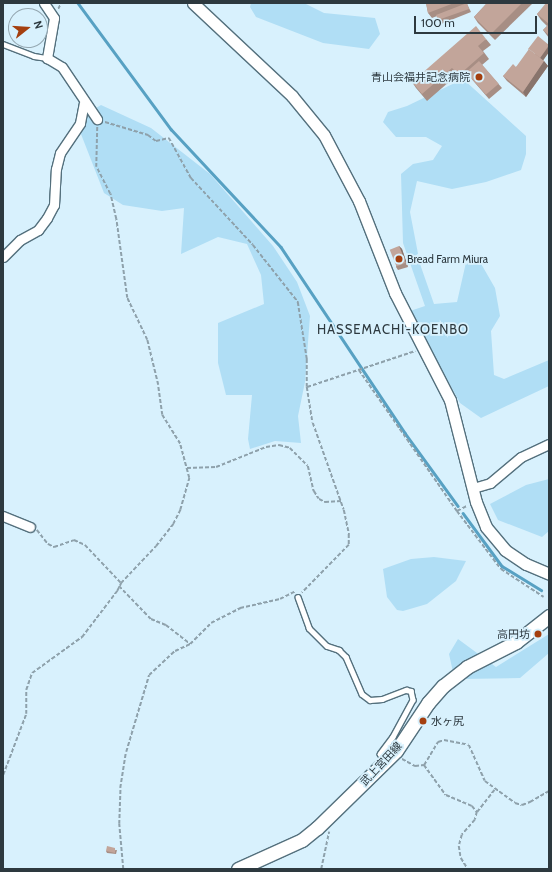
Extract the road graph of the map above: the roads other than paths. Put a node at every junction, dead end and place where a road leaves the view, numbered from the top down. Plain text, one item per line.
1 (44, 3) edge
2 (193, 3) edge
3 (3, 44) edge
4 (47, 58) junction
5 (84, 103) junction
6 (97, 119) road end
7 (3, 257) edge
8 (549, 444) edge
9 (473, 488) junction
10 (3, 516) edge
11 (30, 527) road end
12 (549, 574) edge
13 (298, 597) road end
14 (549, 616) edge
15 (386, 761) junction
16 (238, 869) edge

1 - 4 street
2 - 9 street
3 - 4 lane
4 - 5 street
5 - 6 street
5 - 7 street
8 - 9 street
9 - 12 street
10 - 11 street
13 - 15 lane
14 - 15 main road, 武上宮田線
15 - 16 main road, 武上宮田線

